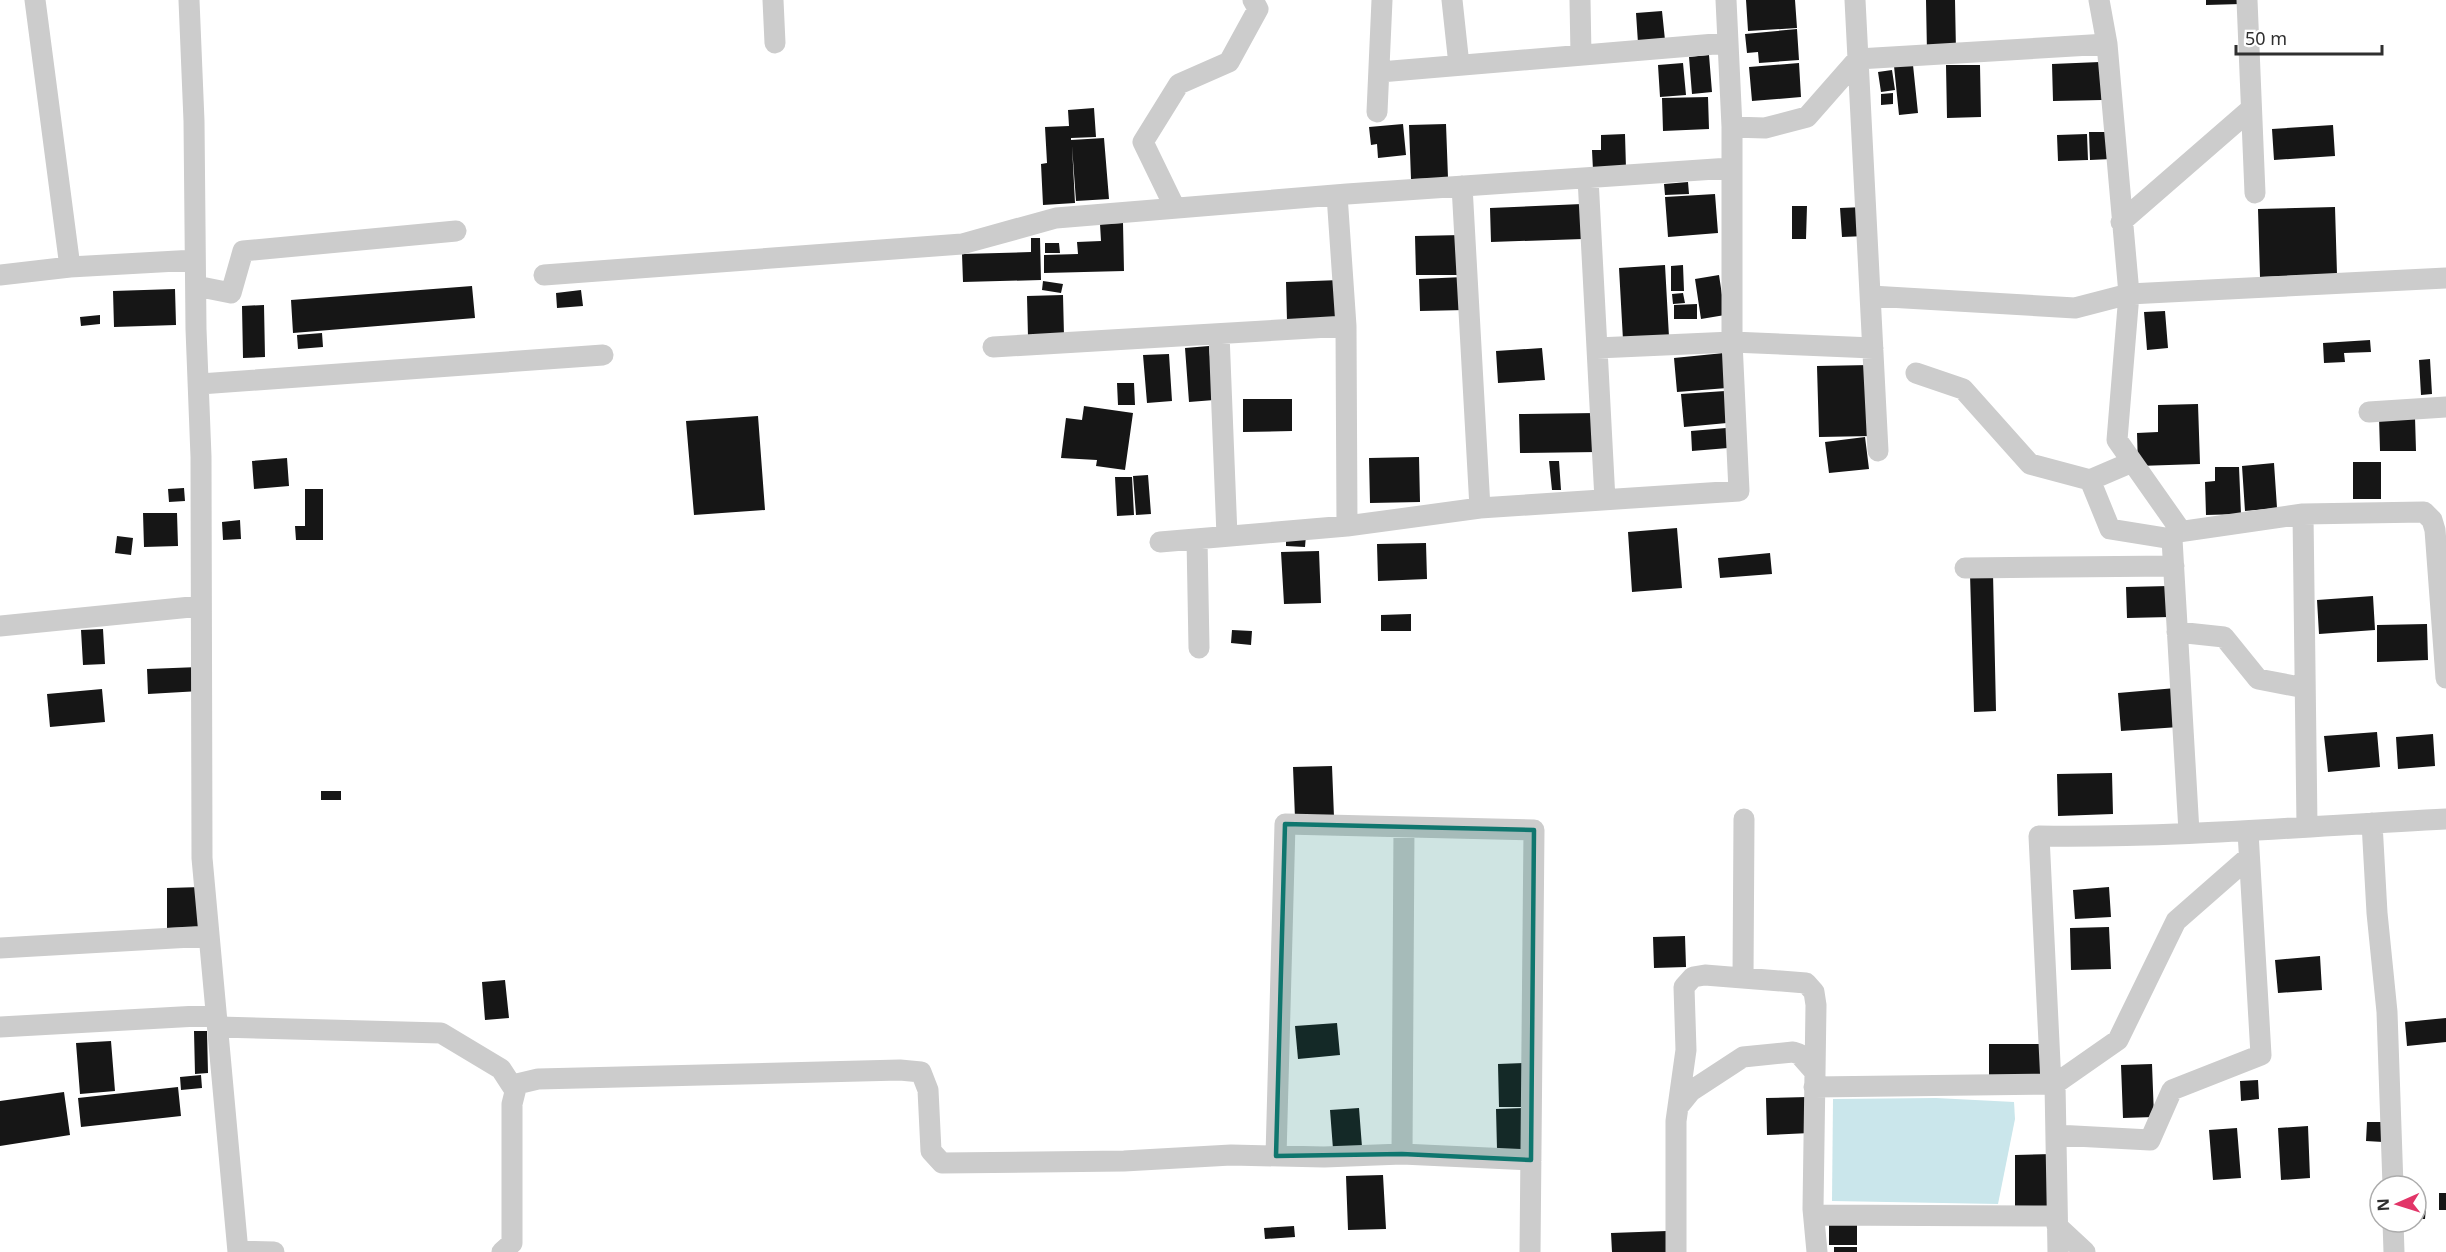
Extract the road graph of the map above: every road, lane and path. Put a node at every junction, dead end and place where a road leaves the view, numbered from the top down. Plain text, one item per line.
1 (35, 0) edge
2 (189, 0) edge
3 (773, 0) edge
4 (1253, 0) edge
5 (1382, 0) edge
6 (1452, 0) edge
7 (1580, 0) edge
8 (1726, 0) edge
9 (1855, 0) edge
10 (2099, 0) edge
11 (2247, 0) edge
12 (775, 43) dead end
13 (1727, 43) junction
14 (2107, 44) junction
15 (1581, 55) junction
16 (1858, 59) junction
17 (1459, 65) junction
18 (1380, 72) junction
19 (2251, 109) junction
20 (1377, 111) dead end
21 (1732, 127) junction
22 (1730, 168) junction
23 (1588, 178) junction
24 (1462, 186) junction
25 (2255, 193) dead end
26 (1336, 195) junction
27 (1175, 208) junction
28 (2121, 222) junction
29 (456, 231) dead end
30 (195, 260) junction
31 (70, 267) junction
32 (0, 275) edge
33 (544, 275) dead end
34 (2446, 278) edge
35 (196, 286) junction
36 (2129, 294) junction
37 (1871, 296) junction
38 (1346, 326) junction
39 (1219, 334) junction
40 (1732, 342) junction
41 (993, 347) dead end
42 (1597, 348) junction
43 (1873, 348) junction
44 (603, 355) dead end
45 (1916, 373) dead end
46 (200, 384) junction
47 (2446, 407) edge
48 (2368, 412) dead end
49 (1878, 451) dead end
50 (2132, 462) junction
51 (2090, 480) junction
52 (1605, 500) junction
53 (1480, 508) junction
54 (2303, 514) junction
55 (1347, 526) junction
56 (2176, 535) junction
57 (1227, 536) junction
58 (1197, 539) junction
59 (1160, 542) dead end
60 (2174, 566) junction
61 (1965, 568) dead end
62 (201, 606) junction
63 (0, 626) edge
64 (2178, 632) junction
65 (1199, 648) dead end
66 (2446, 678) edge
67 (2305, 688) junction
68 (1744, 819) dead end
69 (2446, 819) edge
70 (2372, 823) junction
71 (2307, 826) junction
72 (1404, 827) junction
73 (2189, 832) junction
74 (2248, 832) junction
75 (2249, 856) junction
76 (209, 936) junction
77 (0, 948) edge
78 (1743, 978) junction
79 (216, 1016) junction
80 (0, 1027) edge
81 (1814, 1079) junction
82 (517, 1084) junction
83 (2053, 1084) junction
84 (1678, 1107) junction
85 (2056, 1135) junction
86 (1402, 1154) junction
87 (1276, 1156) junction
88 (1530, 1160) junction
89 (2393, 1174) edge
90 (1814, 1215) junction
91 (2057, 1221) junction
92 (2393, 1234) edge
93 (238, 1251) edge
94 (274, 1252) edge
95 (503, 1252) edge
96 (1530, 1252) edge
97 (1676, 1252) edge
98 (1817, 1252) edge
99 (2058, 1252) edge
100 (2085, 1252) edge
101 (2394, 1252) edge

1 - 31 street
2 - 30 street
3 - 12 street
4 - 27 street
5 - 18 street
6 - 17 street
7 - 15 street
8 - 13 street
9 - 16 street
10 - 14 street
11 - 19 street
13 - 15 street
13 - 21 street
14 - 16 street
14 - 28 street
15 - 17 street
16 - 21 street
16 - 37 street
17 - 18 street
18 - 20 street
19 - 25 street
19 - 28 street
21 - 22 street
22 - 23 street
22 - 40 street
23 - 24 street
23 - 42 street
24 - 26 street
24 - 53 street
26 - 27 street
26 - 38 street
27 - 33 street
28 - 36 street
29 - 35 street
30 - 31 street
30 - 35 street
31 - 32 street
34 - 36 street
35 - 46 street
36 - 37 street
36 - 50 street
37 - 43 street
38 - 39 street
38 - 55 street
39 - 41 street
39 - 57 street
40 - 42 street
40 - 43 street
40 - 52 street
42 - 52 street
43 - 49 street
44 - 46 street
45 - 51 street
46 - 62 street
47 - 48 street
50 - 51 street
50 - 56 street
51 - 56 street
52 - 53 street
53 - 55 street
54 - 56 street
54 - 66 street
54 - 67 street
55 - 57 street
56 - 60 street
57 - 58 street
58 - 59 street
58 - 65 street
60 - 61 street
60 - 64 street
62 - 63 street
62 - 76 street
64 - 67 street
64 - 73 street
67 - 71 street
68 - 78 street
69 - 70 street
70 - 71 street
70 - 89 street
71 - 74 street
72 - 86 street
72 - 87 street
72 - 88 street
73 - 74 street
73 - 83 street
74 - 75 street
75 - 83 street
75 - 85 street
76 - 77 street
76 - 79 street
78 - 81 street
78 - 84 street
79 - 80 street
79 - 82 street
79 - 93 street
81 - 83 street
81 - 84 street
81 - 90 street
82 - 87 street
82 - 95 street
83 - 85 street
84 - 97 street
85 - 91 street
86 - 87 street
86 - 88 street
88 - 96 street
90 - 91 street
90 - 98 street
91 - 99 street
91 - 100 street
92 - 101 street
93 - 94 street

